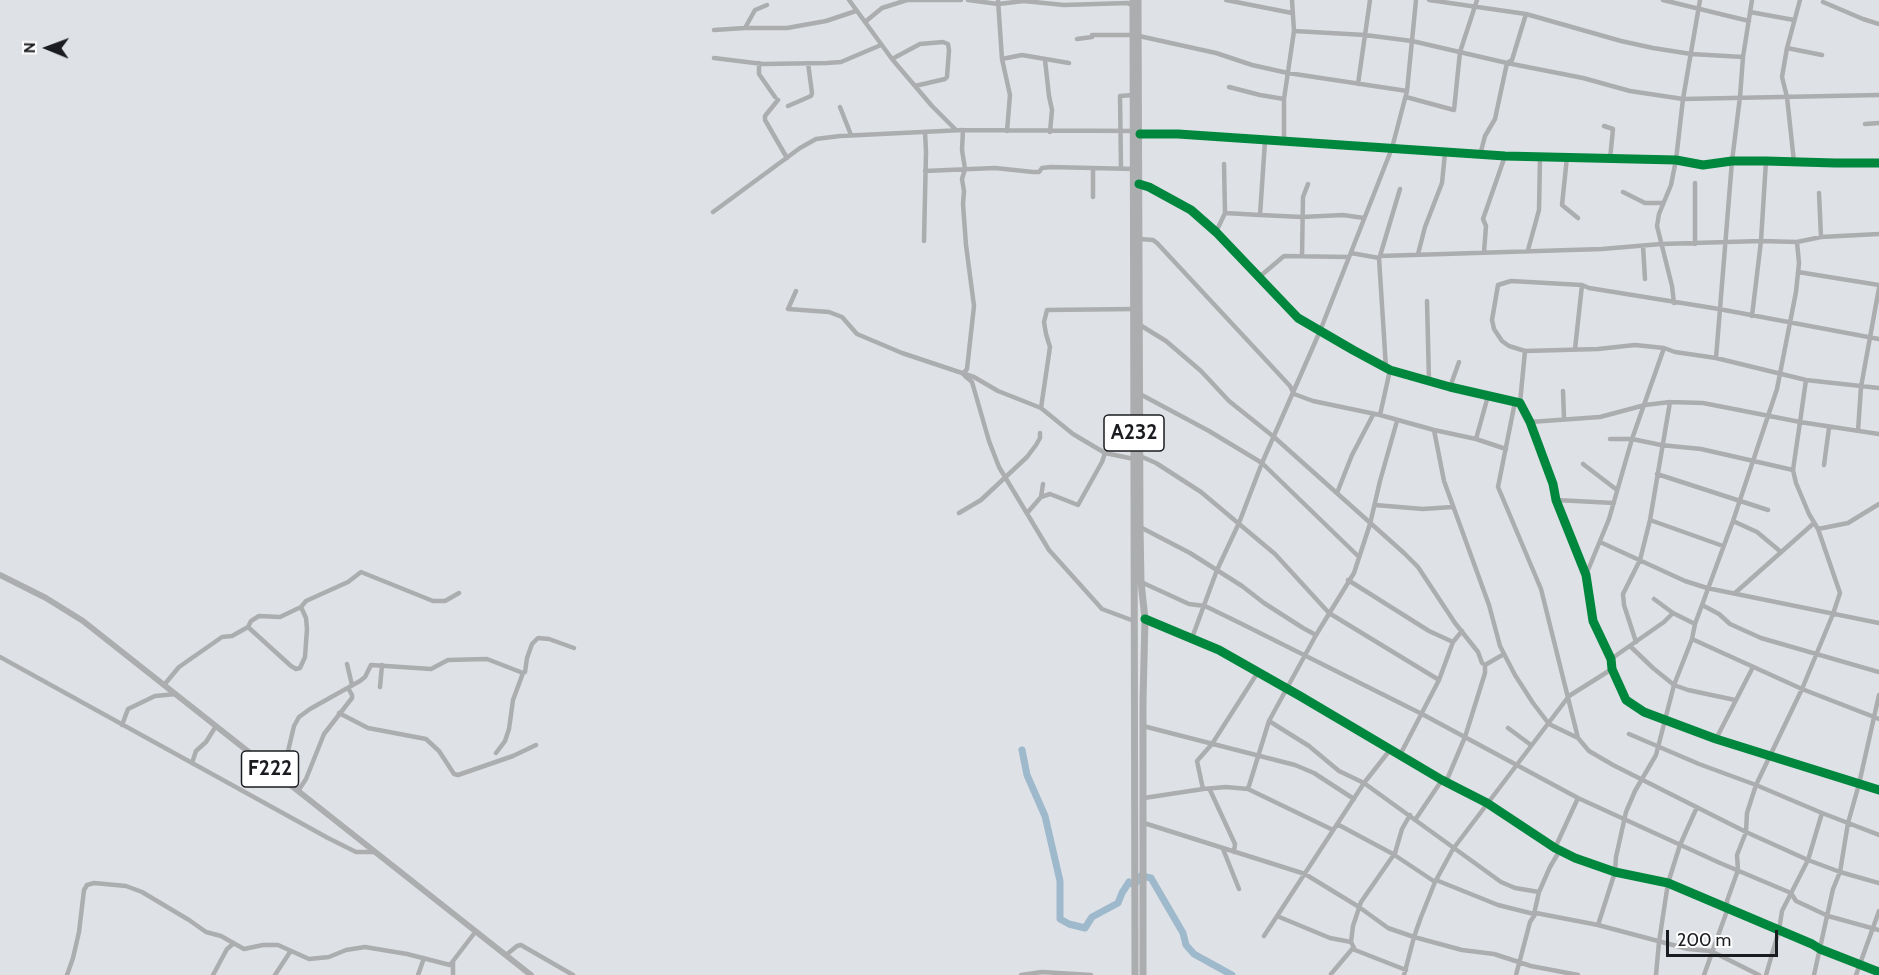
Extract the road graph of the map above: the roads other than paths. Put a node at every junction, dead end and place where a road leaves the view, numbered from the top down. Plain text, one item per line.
1 (849, 0) edge
2 (880, 0) edge
3 (961, 0) edge
4 (968, 0) edge
5 (1138, 0) edge
6 (1226, 0) edge
7 (1292, 0) edge
8 (1370, 0) edge
9 (1416, 0) edge
10 (1429, 0) edge
11 (1477, 0) edge
12 (1663, 0) edge
13 (1700, 0) edge
14 (1752, 0) edge
15 (1800, 0) edge
16 (998, 2) edge
17 (1064, 2) edge
18 (1823, 2) dead end
19 (1133, 3) edge
20 (767, 5) dead end
21 (1474, 7) junction
22 (882, 8) junction
23 (1699, 9) junction
24 (856, 11) junction
25 (1750, 12) junction
26 (1292, 13) junction
27 (1526, 14) junction
28 (1794, 20) junction
29 (1749, 21) junction
30 (865, 22) junction
31 (1879, 24) edge
32 (746, 28) junction
33 (714, 30) dead end
34 (1294, 31) junction
35 (1365, 35) junction
36 (1136, 36) junction
37 (1077, 39) dead end
38 (1412, 41) junction
39 (881, 45) junction
40 (1787, 48) junction
41 (1460, 52) junction
42 (1691, 54) junction
43 (1822, 54) dead end
44 (1743, 57) junction
45 (714, 58) dead end
46 (892, 59) junction
47 (1002, 59) junction
48 (1045, 60) junction
49 (759, 63) junction
50 (808, 63) junction
51 (1069, 63) dead end
52 (1507, 63) junction
53 (1288, 73) junction
54 (1358, 84) junction
55 (915, 86) junction
56 (1230, 87) dead end
57 (1407, 94) junction
58 (1133, 95) junction
59 (1879, 95) edge
60 (1740, 97) junction
61 (1787, 97) junction
62 (1284, 99) junction
63 (1683, 99) junction
64 (788, 106) dead end
65 (840, 107) dead end
66 (1879, 123) edge
67 (1864, 124) dead end
68 (1604, 126) dead end
69 (956, 130) junction
70 (963, 130) junction
71 (1007, 131) junction
72 (1121, 131) junction
73 (925, 132) junction
74 (1050, 132) junction
75 (1137, 132) junction
76 (851, 135) junction
77 (1265, 141) junction
78 (1284, 142) junction
79 (1392, 148) junction
80 (1445, 153) junction
81 (1480, 155) junction
82 (1505, 156) junction
83 (1540, 157) junction
84 (1568, 157) junction
85 (786, 158) junction
86 (1610, 159) junction
87 (1676, 160) junction
88 (1766, 160) junction
89 (1732, 161) junction
90 (1794, 162) junction
91 (1879, 163) edge
92 (1224, 164) dead end
93 (1121, 168) junction
94 (965, 169) junction
95 (1094, 169) junction
96 (1134, 170) junction
97 (925, 171) junction
98 (1695, 183) dead end
99 (1139, 184) junction
100 (1308, 184) dead end
101 (1400, 189) dead end
102 (1623, 192) dead end
103 (1819, 193) dead end
104 (1093, 197) dead end
105 (1662, 203) junction
106 (712, 212) dead end
107 (1225, 213) junction
108 (1260, 215) junction
109 (1302, 217) junction
110 (1364, 218) junction
111 (1578, 218) dead end
112 (1216, 232) junction
113 (1879, 234) edge
114 (1821, 237) junction
115 (1139, 239) junction
116 (924, 241) dead end
117 (1761, 241) junction
118 (1724, 242) junction
119 (1797, 242) junction
120 (1661, 244) junction
121 (1695, 244) junction
122 (1643, 246) junction
123 (1528, 250) junction
124 (1484, 252) junction
125 (1418, 254) junction
126 (1350, 255) junction
127 (1302, 256) junction
128 (1379, 257) junction
129 (1137, 258) junction
130 (1798, 272) junction
131 (1258, 278) junction
132 (1645, 279) dead end
133 (1581, 285) junction
134 (1879, 286) edge
135 (796, 291) dead end
136 (1427, 301) dead end
137 (1674, 303) junction
138 (1134, 309) junction
139 (1719, 309) junction
140 (1752, 316) junction
141 (1790, 323) junction
142 (1140, 325) junction
143 (1320, 331) junction
144 (1869, 338) junction
145 (1879, 339) edge
146 (1664, 348) junction
147 (1575, 349) junction
148 (1525, 351) junction
149 (1716, 358) junction
150 (1459, 363) dead end
151 (1388, 369) junction
152 (963, 374) junction
153 (1780, 374) junction
154 (973, 380) junction
155 (1806, 380) junction
156 (1429, 381) junction
157 (1450, 387) junction
158 (1861, 387) junction
159 (1879, 388) edge
160 (1563, 391) dead end
161 (1294, 393) junction
162 (1140, 394) junction
163 (1488, 396) junction
164 (1517, 402) junction
165 (1670, 402) junction
166 (1645, 405) junction
167 (1041, 408) junction
168 (1373, 415) junction
169 (1380, 415) junction
170 (1768, 416) junction
171 (1564, 418) junction
172 (1397, 421) junction
173 (1530, 422) junction
174 (1800, 422) junction
175 (1829, 428) junction
176 (1434, 430) junction
177 (1858, 430) junction
178 (1040, 433) dead end
179 (1879, 435) edge
180 (1274, 437) junction
181 (1476, 439) junction
182 (1610, 439) dead end
183 (1632, 439) junction
184 (1661, 445) junction
185 (1506, 449) junction
186 (1105, 453) junction
187 (1137, 458) junction
188 (1753, 462) junction
189 (1262, 463) junction
190 (1583, 464) dead end
191 (1824, 465) dead end
192 (1793, 470) junction
193 (1137, 473) junction
194 (1657, 474) junction
195 (1006, 477) junction
196 (1043, 484) dead end
197 (1617, 490) junction
198 (1337, 493) junction
199 (1041, 497) junction
200 (1739, 499) junction
201 (1556, 500) junction
202 (1614, 502) junction
203 (1879, 504) edge
204 (1375, 505) junction
205 (1452, 507) junction
206 (1768, 510) dead end
207 (1028, 512) junction
208 (958, 513) dead end
209 (1650, 520) junction
210 (1733, 520) junction
211 (1814, 522) junction
212 (1239, 523) junction
213 (1370, 524) junction
214 (1140, 527) junction
215 (1818, 529) junction
216 (1600, 542) junction
217 (1723, 546) junction
218 (1780, 552) junction
219 (1359, 557) junction
220 (1640, 560) junction
221 (1216, 570) junction
222 (0, 575) edge
223 (1586, 575) junction
224 (1348, 580) junction
225 (1141, 582) junction
226 (1707, 588) junction
227 (459, 593) dead end
228 (1735, 593) junction
229 (1654, 599) dead end
230 (1702, 605) junction
231 (1204, 606) junction
232 (301, 607) junction
233 (1329, 613) junction
234 (1673, 613) junction
235 (1833, 614) junction
236 (1146, 619) junction
237 (1134, 621) junction
238 (1879, 623) edge
239 (1695, 624) junction
240 (248, 627) junction
241 (1462, 632) junction
242 (1316, 635) junction
243 (1192, 638) junction
244 (1692, 639) junction
245 (1453, 642) junction
246 (1636, 642) junction
247 (1630, 646) junction
248 (574, 648) dead end
249 (1504, 654) junction
250 (1816, 655) junction
251 (1305, 656) junction
252 (0, 657) edge
253 (1611, 659) junction
254 (347, 664) dead end
255 (382, 665) junction
256 (1485, 665) junction
257 (1753, 667) junction
258 (1612, 669) junction
259 (1258, 672) junction
260 (1879, 672) edge
261 (523, 673) junction
262 (1439, 680) junction
263 (164, 685) junction
264 (1674, 685) junction
265 (350, 687) junction
266 (380, 687) dead end
267 (1286, 687) junction
268 (1802, 689) junction
269 (176, 694) junction
270 (1879, 695) edge
271 (1569, 696) junction
272 (1134, 700) junction
273 (1143, 700) junction
274 (1735, 700) junction
275 (339, 713) junction
276 (1422, 714) junction
277 (1877, 718) edge
278 (1665, 720) junction
279 (1269, 721) junction
280 (1549, 724) junction
281 (122, 725) junction
282 (216, 726) junction
283 (1143, 726) junction
284 (1508, 728) dead end
285 (1629, 734) dead end
286 (1465, 736) junction
287 (1578, 738) junction
288 (1716, 739) junction
289 (1212, 744) junction
290 (536, 745) dead end
291 (1531, 745) junction
292 (1657, 746) junction
293 (1390, 750) junction
294 (496, 753) dead end
295 (1259, 755) junction
296 (1400, 755) junction
297 (1769, 756) junction
298 (192, 763) junction
299 (1517, 765) junction
300 (279, 776) junction
301 (1642, 780) junction
302 (1444, 781) junction
303 (1364, 783) junction
304 (1859, 784) junction
305 (1756, 785) junction
306 (1203, 789) junction
307 (1248, 789) junction
308 (1210, 790) junction
309 (1879, 790) edge
310 (298, 791) junction
311 (1144, 798) junction
312 (1578, 798) junction
313 (1354, 799) junction
314 (1487, 803) junction
315 (1697, 807) junction
316 (1821, 813) junction
317 (1410, 815) junction
318 (1415, 820) junction
319 (1624, 820) junction
320 (1144, 823) junction
321 (1337, 824) junction
322 (1848, 824) junction
323 (1333, 830) junction
324 (1746, 832) junction
325 (1879, 835) edge
326 (1680, 845) junction
327 (1223, 849) junction
328 (1453, 849) junction
329 (1558, 849) junction
330 (375, 852) junction
331 (1234, 852) junction
332 (1392, 854) junction
333 (1808, 860) junction
334 (1738, 870) junction
335 (1615, 872) junction
336 (1840, 872) junction
337 (1305, 874) junction
338 (1436, 881) junction
339 (1668, 883) junction
340 (1879, 883) edge
341 (1239, 889) dead end
342 (1539, 892) junction
343 (1791, 893) junction
344 (1359, 907) junction
345 (1728, 908) junction
346 (1879, 911) edge
347 (1533, 913) junction
348 (1277, 916) junction
349 (1828, 916) junction
350 (1530, 922) junction
351 (1598, 925) junction
352 (1873, 928) junction
353 (1779, 930) junction
354 (1879, 930) edge
355 (476, 931) junction
356 (1264, 936) dead end
357 (1413, 937) junction
358 (1351, 942) junction
359 (1659, 942) junction
360 (233, 944) junction
361 (1353, 948) junction
362 (1820, 949) junction
363 (1711, 951) junction
364 (291, 952) junction
365 (506, 955) junction
366 (424, 958) junction
367 (453, 962) junction
368 (1518, 962) junction
369 (1861, 966) junction
370 (1405, 972) edge
371 (1879, 972) edge
372 (1331, 974) edge
373 (66, 975) edge
374 (213, 975) edge
375 (275, 975) edge
376 (418, 975) edge
377 (453, 975) edge
378 (531, 975) edge
379 (573, 975) edge
380 (1021, 975) edge
381 (1091, 975) edge
382 (1135, 975) edge
383 (1143, 975) edge
384 (1516, 975) edge
385 (1576, 975) edge
386 (1656, 975) edge
387 (1704, 975) edge
388 (1759, 975) edge
389 (1766, 975) edge
390 (1814, 975) edge
391 (1856, 975) edge

1 - 24 street
2 - 22 street
3 - 22 street
4 - 16 street
5 - 36 highway, A232
6 - 26 street
7 - 26 street
8 - 35 street
9 - 38 street
10 - 21 street
11 - 21 street
12 - 23 street
13 - 23 street
14 - 25 street
15 - 28 street
16 - 17 street
16 - 47 street
17 - 19 street
18 - 31 street
19 - 36 highway, A232
20 - 32 street
21 - 27 street
21 - 41 street
22 - 30 street
23 - 29 street
23 - 42 street
24 - 30 street
24 - 32 street
25 - 28 street
25 - 29 street
26 - 34 street
27 - 42 street
27 - 52 street
28 - 40 street
29 - 44 street
30 - 39 street
32 - 33 street
34 - 35 street
34 - 53 street
35 - 38 street
35 - 54 street
36 - 37 street
36 - 53 street
36 - 58 highway, A232
36 - 75 highway, A232
38 - 41 street
38 - 57 street
39 - 46 street
39 - 50 street
40 - 43 street
40 - 61 street
41 - 52 street
41 - 57 street
42 - 44 street
42 - 63 street
44 - 60 street
45 - 49 street
46 - 55 street
46 - 55 street
47 - 48 street
47 - 71 street
48 - 51 street
48 - 74 street
49 - 50 street
49 - 85 street
50 - 64 street
52 - 63 street
52 - 81 street
53 - 54 street
53 - 62 street
54 - 57 street
55 - 69 street
56 - 62 street
57 - 79 street
58 - 72 street
58 - 75 highway, A232
59 - 61 street
60 - 61 street
60 - 63 street
60 - 89 street
61 - 90 street
62 - 78 street
63 - 87 street
65 - 76 street
66 - 67 street
68 - 86 street
69 - 70 street
69 - 73 street
70 - 71 street
70 - 94 street
71 - 74 street
72 - 74 street
72 - 75 street
72 - 93 street
73 - 76 street
73 - 97 street
75 - 77 street
75 - 96 highway, A232
75 - 99 highway, A232
76 - 85 street
77 - 78 street
77 - 108 street
78 - 79 street
79 - 80 street
79 - 110 street
80 - 81 street
80 - 125 street
81 - 82 street
82 - 83 street
82 - 124 street
83 - 84 street
83 - 123 street
84 - 86 street
84 - 111 street
85 - 106 street
86 - 87 street
87 - 89 street
87 - 105 street
88 - 89 street
88 - 90 street
88 - 117 street
89 - 118 street
90 - 91 street
92 - 107 street
93 - 95 street
93 - 96 street
94 - 95 street
94 - 97 street
94 - 152 street
95 - 104 street
96 - 129 highway, A232
97 - 116 street
98 - 121 street
99 - 112 street
99 - 115 highway, A232
100 - 109 street
101 - 128 street
102 - 105 street
103 - 114 street
105 - 120 street
107 - 108 street
107 - 112 street
108 - 109 street
109 - 110 street
109 - 127 street
110 - 126 street
112 - 131 street
113 - 114 street
114 - 119 street
115 - 129 highway, A232
115 - 161 street
117 - 118 street
117 - 119 street
117 - 140 street
118 - 121 street
118 - 139 street
119 - 130 street
120 - 121 street
120 - 122 street
120 - 137 street
122 - 123 street
122 - 132 street
123 - 124 street
124 - 125 street
125 - 128 street
126 - 127 street
126 - 128 street
126 - 143 street
127 - 131 street
128 - 151 street
129 - 138 highway, A232
129 - 142 highway, A232
130 - 134 street
130 - 141 street
131 - 143 street
133 - 137 street
133 - 147 street
133 - 148 street
134 - 144 street
135 - 152 street
136 - 156 street
137 - 139 street
138 - 167 street
138 - 187 highway, A232
139 - 140 street
139 - 149 street
140 - 141 street
141 - 144 street
141 - 153 street
142 - 162 highway, A232
142 - 180 street
143 - 151 street
143 - 161 street
144 - 145 street
144 - 158 street
146 - 147 street
146 - 149 street
146 - 166 street
147 - 148 street
148 - 164 street
149 - 153 street
150 - 157 street
151 - 156 street
151 - 169 street
152 - 154 street
153 - 155 street
153 - 170 street
154 - 167 street
154 - 195 street
155 - 158 street
155 - 174 street
156 - 157 street
157 - 163 street
158 - 159 street
158 - 177 street
160 - 171 street
161 - 168 street
161 - 180 street
162 - 187 highway, A232
162 - 189 street
163 - 164 street
163 - 181 street
164 - 173 street
164 - 185 street
165 - 166 street
165 - 170 street
165 - 184 street
166 - 171 street
166 - 183 street
167 - 186 street
168 - 169 street
168 - 198 street
169 - 172 street
170 - 174 street
170 - 188 street
171 - 173 street
172 - 176 street
172 - 204 street
173 - 201 street
174 - 175 street
174 - 192 street
175 - 177 street
175 - 191 street
176 - 181 street
176 - 205 street
177 - 179 street
178 - 195 street
180 - 189 street
180 - 198 street
181 - 185 street
182 - 183 street
183 - 184 street
183 - 197 street
184 - 188 street
184 - 194 street
185 - 271 street
186 - 187 street
186 - 199 street
187 - 193 highway, A232
187 - 212 street
188 - 192 street
188 - 200 street
189 - 212 street
189 - 219 street
190 - 197 street
192 - 211 street
193 - 214 highway, A232
193 - 237 highway, A232
194 - 200 street
194 - 209 street
195 - 207 street
195 - 208 street
196 - 199 street
197 - 202 street
198 - 213 street
199 - 207 street
200 - 206 street
200 - 210 street
201 - 202 street
201 - 223 street
202 - 216 street
203 - 215 street
204 - 205 street
204 - 213 street
205 - 249 street
207 - 237 street
209 - 217 street
209 - 220 street
210 - 217 street
210 - 218 street
211 - 215 street
211 - 218 street
212 - 221 street
212 - 233 street
213 - 219 street
213 - 241 street
214 - 221 street
214 - 225 highway, A232
215 - 235 street
216 - 220 street
216 - 223 street
217 - 226 street
218 - 228 street
219 - 224 street
220 - 226 street
220 - 246 street
221 - 231 street
221 - 242 street
222 - 263 main road, F222
223 - 253 street
224 - 233 street
224 - 245 street
225 - 231 street
225 - 236 highway, A232
226 - 228 street
226 - 230 street
227 - 232 street
228 - 235 street
229 - 234 street
230 - 239 street
230 - 250 street
231 - 243 street
231 - 251 street
232 - 240 street
232 - 240 street
233 - 242 street
233 - 262 street
234 - 239 street
234 - 246 street
235 - 238 street
235 - 250 street
236 - 243 street
236 - 273 highway, A232
237 - 272 highway, A232
239 - 244 street
240 - 263 street
241 - 245 street
241 - 256 street
242 - 251 street
243 - 259 street
244 - 257 street
244 - 264 street
245 - 262 street
246 - 247 street
247 - 253 street
247 - 264 street
248 - 261 street
249 - 256 street
249 - 280 street
250 - 260 street
250 - 268 street
251 - 267 street
251 - 276 street
252 - 281 street
253 - 258 street
254 - 265 street
255 - 261 street
255 - 265 street
255 - 266 street
256 - 286 street
257 - 268 street
257 - 274 street
258 - 271 street
258 - 278 street
259 - 267 street
259 - 289 street
261 - 294 street
262 - 276 street
263 - 269 main road, F222
264 - 274 street
264 - 278 street
265 - 275 street
265 - 300 street
267 - 279 street
267 - 293 street
268 - 277 street
268 - 297 street
269 - 281 street
269 - 282 main road, F222
270 - 277 street
271 - 280 street
271 - 287 street
272 - 273 highway
272 - 382 highway, A232
273 - 283 highway, A232
274 - 288 street
275 - 290 street
275 - 310 street
276 - 286 street
276 - 296 street
277 - 304 street
278 - 288 street
278 - 292 street
279 - 295 street
279 - 303 street
280 - 287 street
280 - 291 street
281 - 298 street
282 - 298 street
282 - 300 main road, F222
283 - 289 street
283 - 311 highway, A232
284 - 291 street
285 - 292 street
286 - 299 street
286 - 302 street
287 - 301 street
288 - 297 street
289 - 295 street
289 - 306 street
291 - 299 street
292 - 301 street
292 - 305 street
293 - 296 street
293 - 303 street
295 - 307 street
295 - 313 street
296 - 302 street
297 - 304 street
297 - 305 street
298 - 330 street
299 - 312 street
299 - 314 street
300 - 310 main road, F222
301 - 315 street
301 - 319 street
302 - 314 street
302 - 318 street
303 - 313 street
303 - 317 street
304 - 309 street
304 - 322 street
305 - 316 street
305 - 324 street
306 - 308 street
306 - 311 street
307 - 308 street
307 - 323 street
308 - 331 street
310 - 330 main road, F222
311 - 320 highway, A232
312 - 319 street
312 - 329 street
313 - 321 street
314 - 328 street
314 - 329 street
315 - 324 street
315 - 326 street
316 - 322 street
316 - 333 street
317 - 318 street
317 - 332 street
318 - 328 street
319 - 326 street
319 - 335 street
320 - 327 street
320 - 383 highway, A232
321 - 323 street
321 - 332 street
322 - 325 street
322 - 336 street
323 - 337 street
324 - 333 street
324 - 334 street
326 - 334 street
326 - 339 street
327 - 331 street
327 - 341 street
328 - 338 street
328 - 342 street
329 - 335 street
329 - 342 street
330 - 355 main road, F222
331 - 337 street
332 - 338 street
332 - 344 street
333 - 336 street
333 - 343 street
334 - 343 street
334 - 345 street
335 - 339 street
335 - 351 street
336 - 340 street
336 - 349 street
337 - 344 street
337 - 348 street
338 - 347 street
338 - 357 street
339 - 345 street
339 - 359 street
342 - 347 street
343 - 349 street
343 - 353 street
344 - 357 street
344 - 358 street
345 - 353 street
345 - 363 street
346 - 352 street
347 - 350 street
347 - 350 street
347 - 351 street
348 - 356 street
348 - 358 street
349 - 352 street
349 - 362 street
350 - 368 street
351 - 359 street
352 - 354 street
352 - 369 street
353 - 362 street
353 - 389 street
355 - 365 main road, F222
355 - 367 street
357 - 368 street
357 - 370 street
358 - 361 street
359 - 363 street
359 - 386 street
360 - 364 street
360 - 373 street
360 - 374 street
361 - 370 street
361 - 372 street
362 - 369 street
362 - 390 street
363 - 387 street
363 - 388 street
364 - 366 street
364 - 375 street
365 - 378 main road, F222
365 - 379 street
366 - 367 street
366 - 376 street
367 - 377 street
368 - 384 street
368 - 385 street
369 - 371 street
369 - 391 street
380 - 381 street

